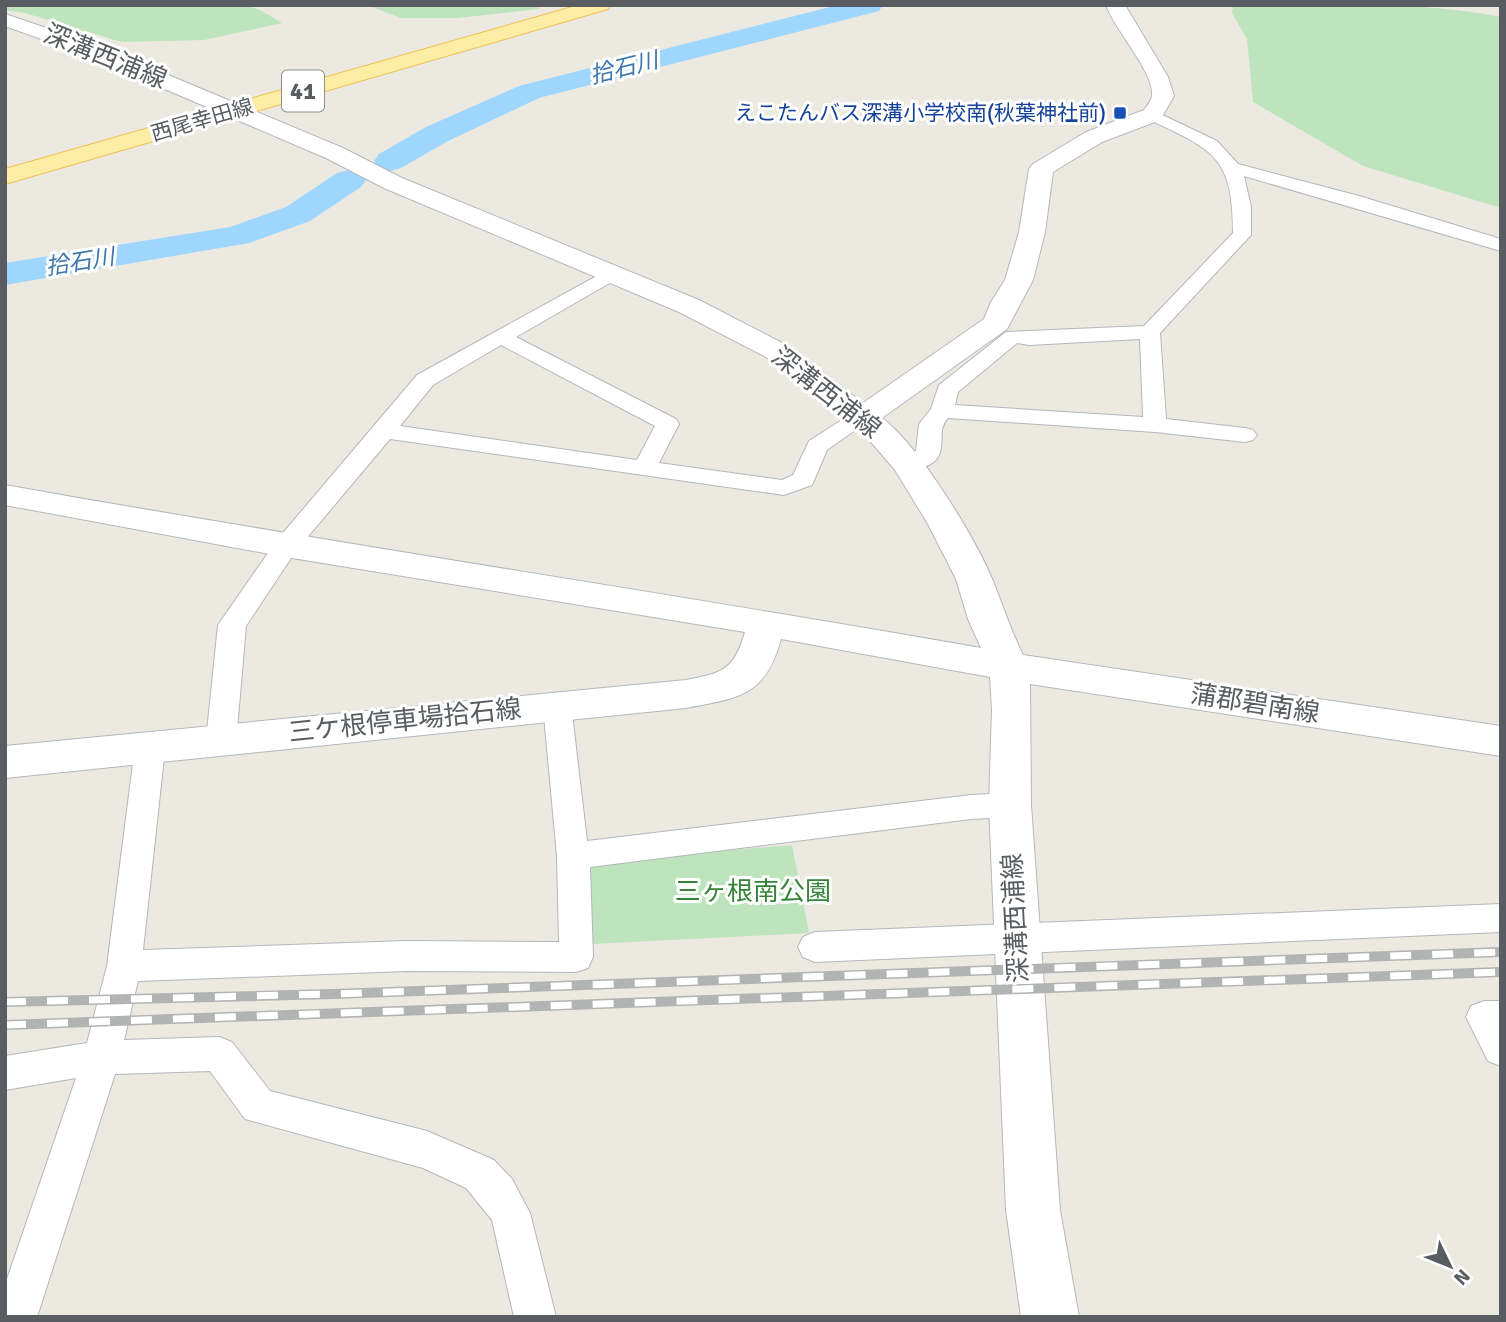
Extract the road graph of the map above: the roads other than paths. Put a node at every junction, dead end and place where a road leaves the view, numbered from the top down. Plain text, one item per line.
1 (601, 5) edge
2 (1115, 5) edge
3 (5, 20) edge
4 (232, 112) junction
5 (1152, 115) junction
6 (1234, 168) junction
7 (5, 177) edge
8 (1501, 245) edge
9 (613, 273) junction
10 (1005, 330) junction
11 (1150, 332) junction
12 (501, 337) junction
13 (942, 411) junction
14 (864, 416) junction
15 (1155, 425) junction
16 (384, 431) junction
17 (1244, 435) dead end
18 (908, 465) junction
19 (645, 468) junction
20 (5, 495) edge
21 (286, 546) junction
22 (766, 623) junction
23 (1009, 667) junction
24 (557, 705) junction
25 (221, 741) junction
26 (1501, 741) edge
27 (150, 748) junction
28 (5, 762) edge
29 (1010, 805) junction
30 (573, 856) junction
31 (1501, 918) edge
32 (1017, 938) junction
33 (815, 947) dead end
34 (124, 966) junction
35 (1501, 1017) edge
36 (1501, 1049) edge
37 (103, 1057) junction
38 (5, 1073) edge
39 (16, 1317) edge
40 (535, 1317) edge
41 (1050, 1317) edge

1 - 4 main road, 西尾幸田線 / 41
2 - 5 main road
3 - 4 main road, 深溝西浦線
4 - 7 main road, 西尾幸田線 / 41
4 - 9 main road, 深溝西浦線
5 - 6 street
5 - 10 main road
6 - 8 street
6 - 11 street
9 - 12 street
9 - 14 main road, 深溝西浦線
10 - 11 street
10 - 13 street
10 - 14 main road
11 - 15 street
12 - 16 street
12 - 19 street
13 - 15 street
13 - 18 street
14 - 18 main road, 深溝西浦線
14 - 19 street
15 - 17 street
16 - 19 street
16 - 21 street
18 - 23 main road, 深溝西浦線
20 - 21 main road
21 - 22 main road
21 - 25 street
22 - 23 main road
22 - 24 main road, 三ケ根停車場拾石線
23 - 26 main road, 蒲郡碧南線
23 - 29 main road, 深溝西浦線
24 - 25 main road, 三ケ根停車場拾石線
24 - 30 street
25 - 27 main road, 三ケ根停車場拾石線
27 - 28 main road, 三ケ根停車場拾石線
27 - 34 street
29 - 30 street
29 - 32 main road, 深溝西浦線
30 - 34 street
31 - 32 street
32 - 33 street
32 - 41 main road, 深溝西浦線
34 - 37 street
35 - 36 street
37 - 38 street
37 - 39 street
37 - 40 street

